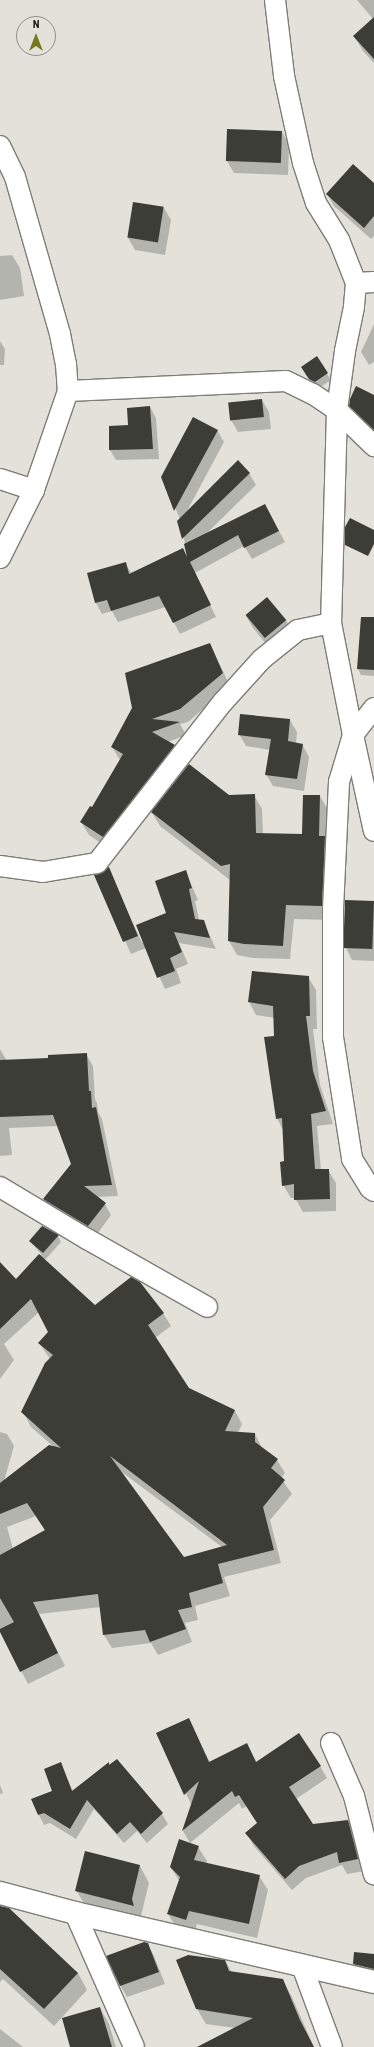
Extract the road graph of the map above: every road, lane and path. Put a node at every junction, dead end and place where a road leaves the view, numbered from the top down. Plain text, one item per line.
1 (275, 0) edge
2 (0, 146) edge
3 (7, 178) edge
4 (365, 282) edge
5 (68, 391) junction
6 (336, 410) junction
7 (374, 446) edge
8 (0, 478) edge
9 (34, 490) junction
10 (0, 558) edge
11 (331, 623) junction
12 (374, 708) edge
13 (352, 735) junction
14 (374, 831) edge
15 (0, 866) edge
16 (0, 1187) edge
17 (374, 1191) edge
18 (207, 1307) dead end
19 (331, 1743) dead end
20 (374, 1874) edge
21 (0, 1893) edge
22 (75, 1913) junction
23 (302, 1966) junction
24 (374, 1982) edge
25 (134, 2047) edge
26 (332, 2047) edge

1 - 4 street
2 - 3 street
3 - 5 street
4 - 6 street
5 - 6 street
5 - 9 street
6 - 7 street
6 - 11 street
8 - 9 street
9 - 10 street
11 - 13 street
11 - 15 street
12 - 13 street
13 - 14 street
13 - 17 street
16 - 18 street
19 - 20 street
21 - 22 street
22 - 23 street
22 - 25 street
23 - 24 street
23 - 26 street

